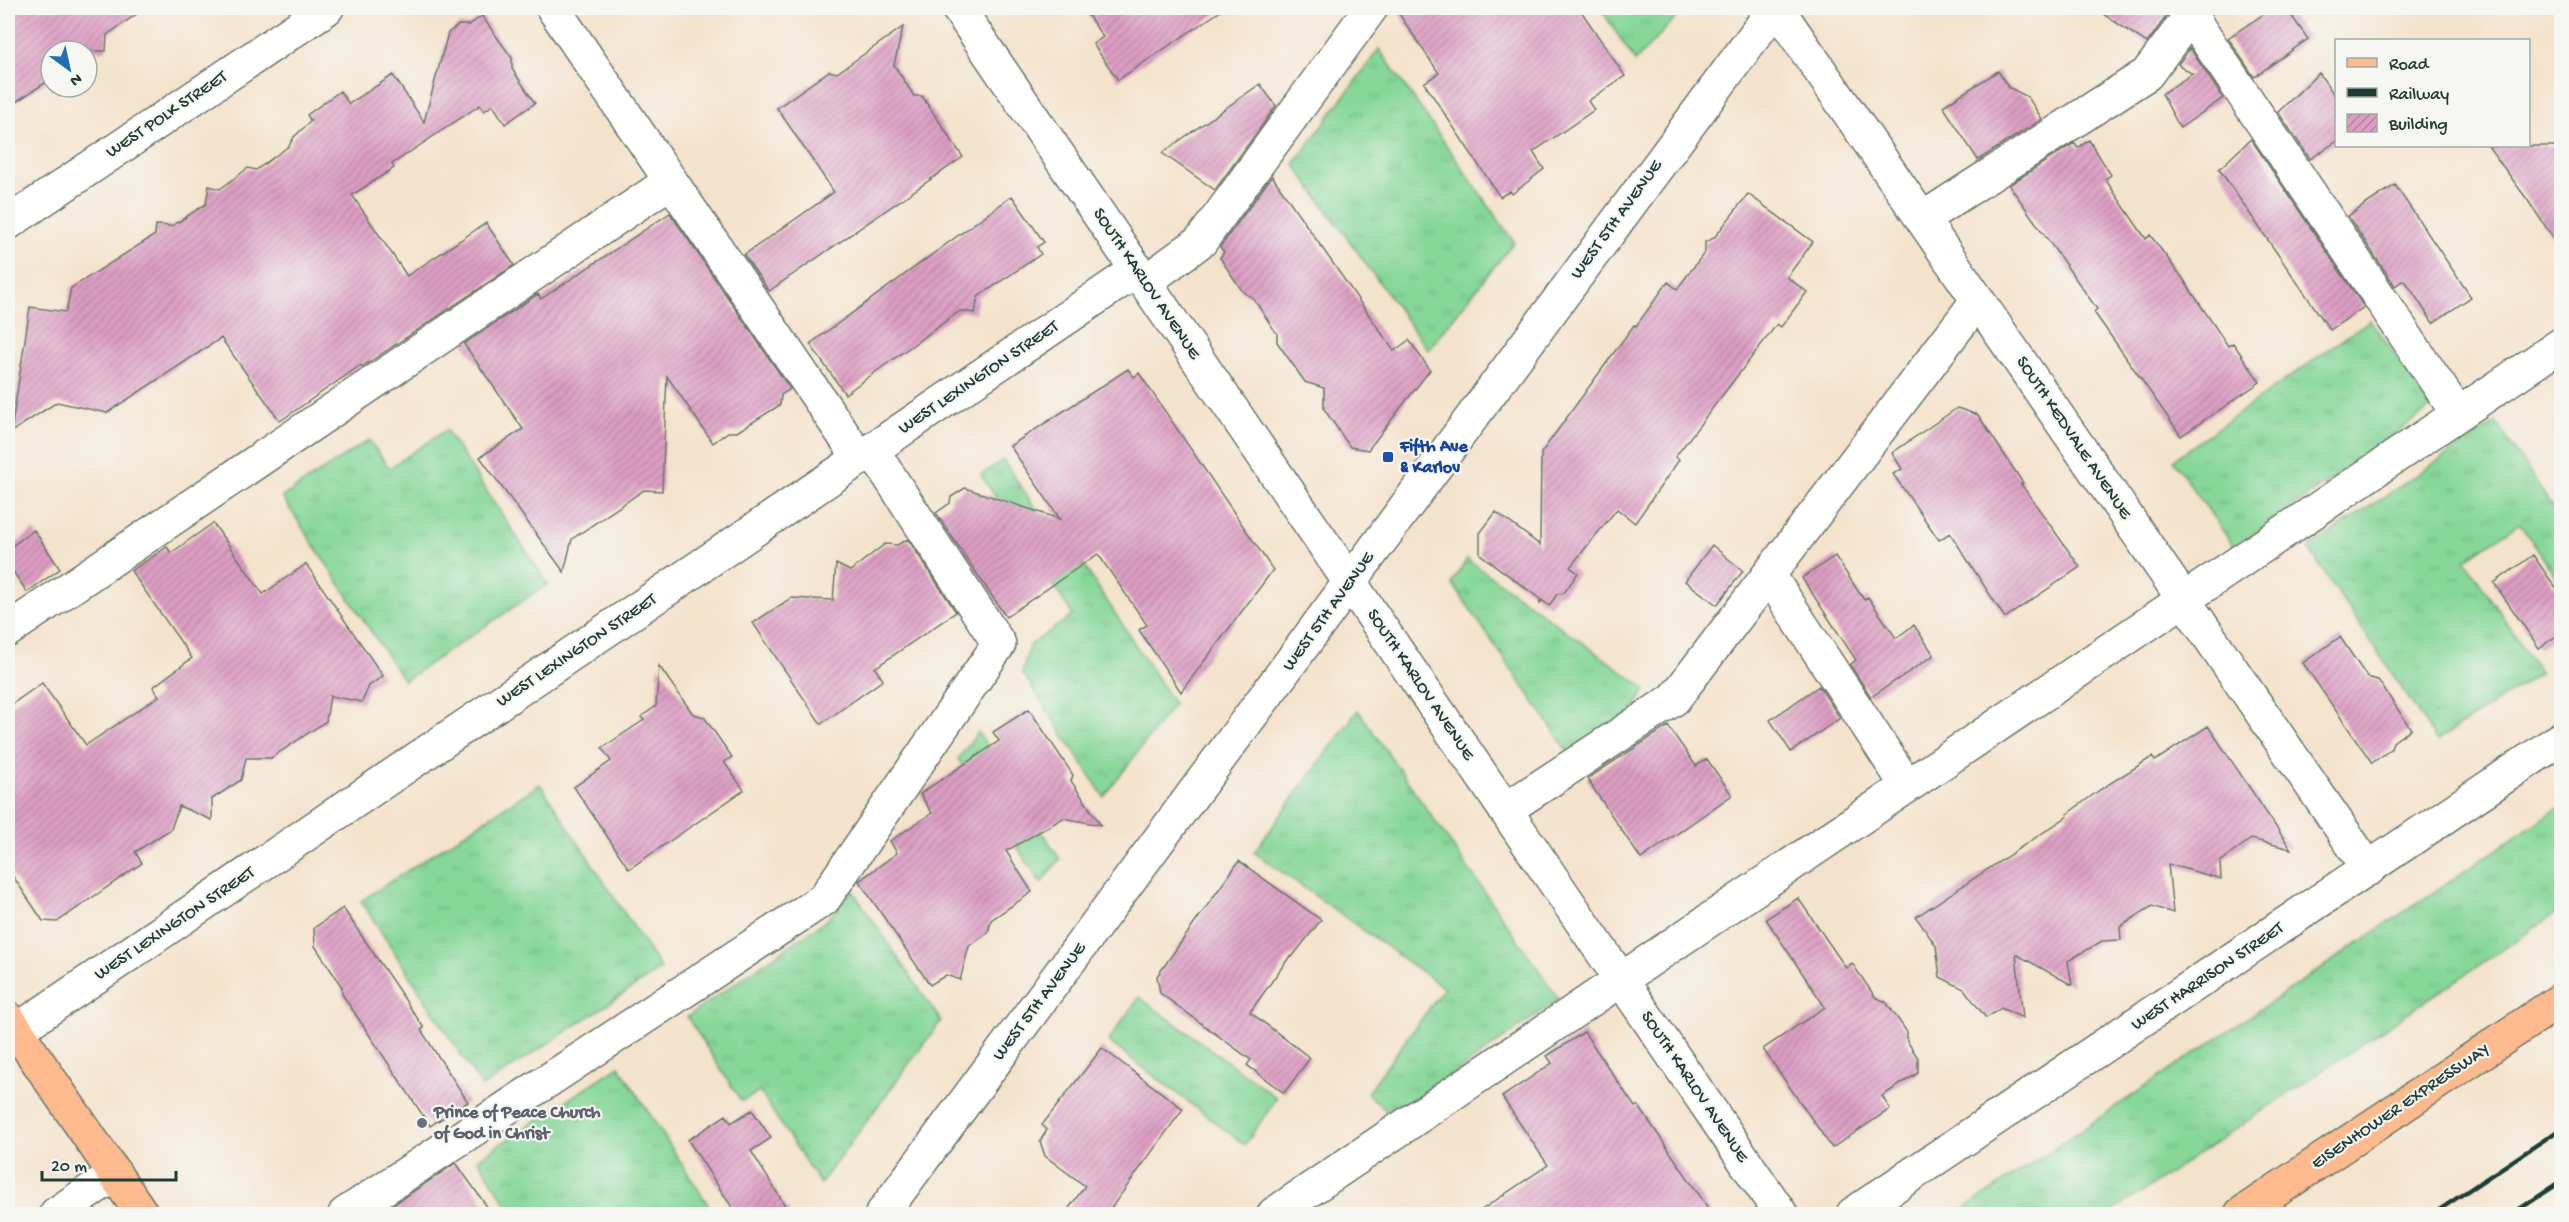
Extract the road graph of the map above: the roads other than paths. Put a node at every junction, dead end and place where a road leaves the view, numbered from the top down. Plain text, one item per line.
1 (327, 8) edge
2 (553, 8) edge
3 (958, 8) edge
4 (1369, 8) edge
5 (1776, 8) edge
6 (2193, 11) edge
7 (671, 181) junction
8 (1922, 219) junction
9 (8, 223) edge
10 (1141, 276) junction
11 (1978, 300) junction
12 (2562, 344) edge
13 (2458, 414) junction
14 (866, 454) junction
15 (1768, 575) junction
16 (1350, 583) junction
17 (2183, 598) junction
18 (8, 630) edge
19 (2562, 738) edge
20 (1907, 786) junction
21 (1505, 810) junction
22 (2369, 868) junction
23 (1622, 981) junction
24 (2562, 999) edge
25 (12, 1025) edge
26 (115, 1174) junction
27 (56, 1215) edge
28 (142, 1215) edge
29 (345, 1215) edge
30 (882, 1215) edge
31 (1274, 1215) edge
32 (1781, 1215) edge
33 (1853, 1215) edge
34 (2241, 1215) edge

1 - 9 street, WEST POLK STREET
2 - 7 street
3 - 10 street, SOUTH KARLOV AVENUE
4 - 10 street, WEST LEXINGTON STREET
5 - 8 street, SOUTH KEDVALE AVENUE
5 - 16 street, WEST 5TH AVENUE
6 - 8 street
6 - 13 street
7 - 14 street
7 - 18 street
8 - 11 street, SOUTH KEDVALE AVENUE
10 - 14 street, WEST LEXINGTON STREET
10 - 16 street, SOUTH KARLOV AVENUE
11 - 15 street
11 - 17 street, SOUTH KEDVALE AVENUE
12 - 13 street
13 - 17 street
14 - 25 street, WEST LEXINGTON STREET
14 - 29 street
15 - 20 street
15 - 21 street
16 - 21 street, SOUTH KARLOV AVENUE
16 - 30 street, WEST 5TH AVENUE
17 - 20 street
17 - 22 street, SOUTH KEDVALE AVENUE
19 - 22 street, WEST HARRISON STREET
20 - 23 street
21 - 23 street, SOUTH KARLOV AVENUE
22 - 33 street, WEST HARRISON STREET
23 - 31 street
23 - 32 street, SOUTH KARLOV AVENUE
24 - 34 main road, EISENHOWER EXPRESSWAY
25 - 26 main road
26 - 27 street
26 - 28 main road

